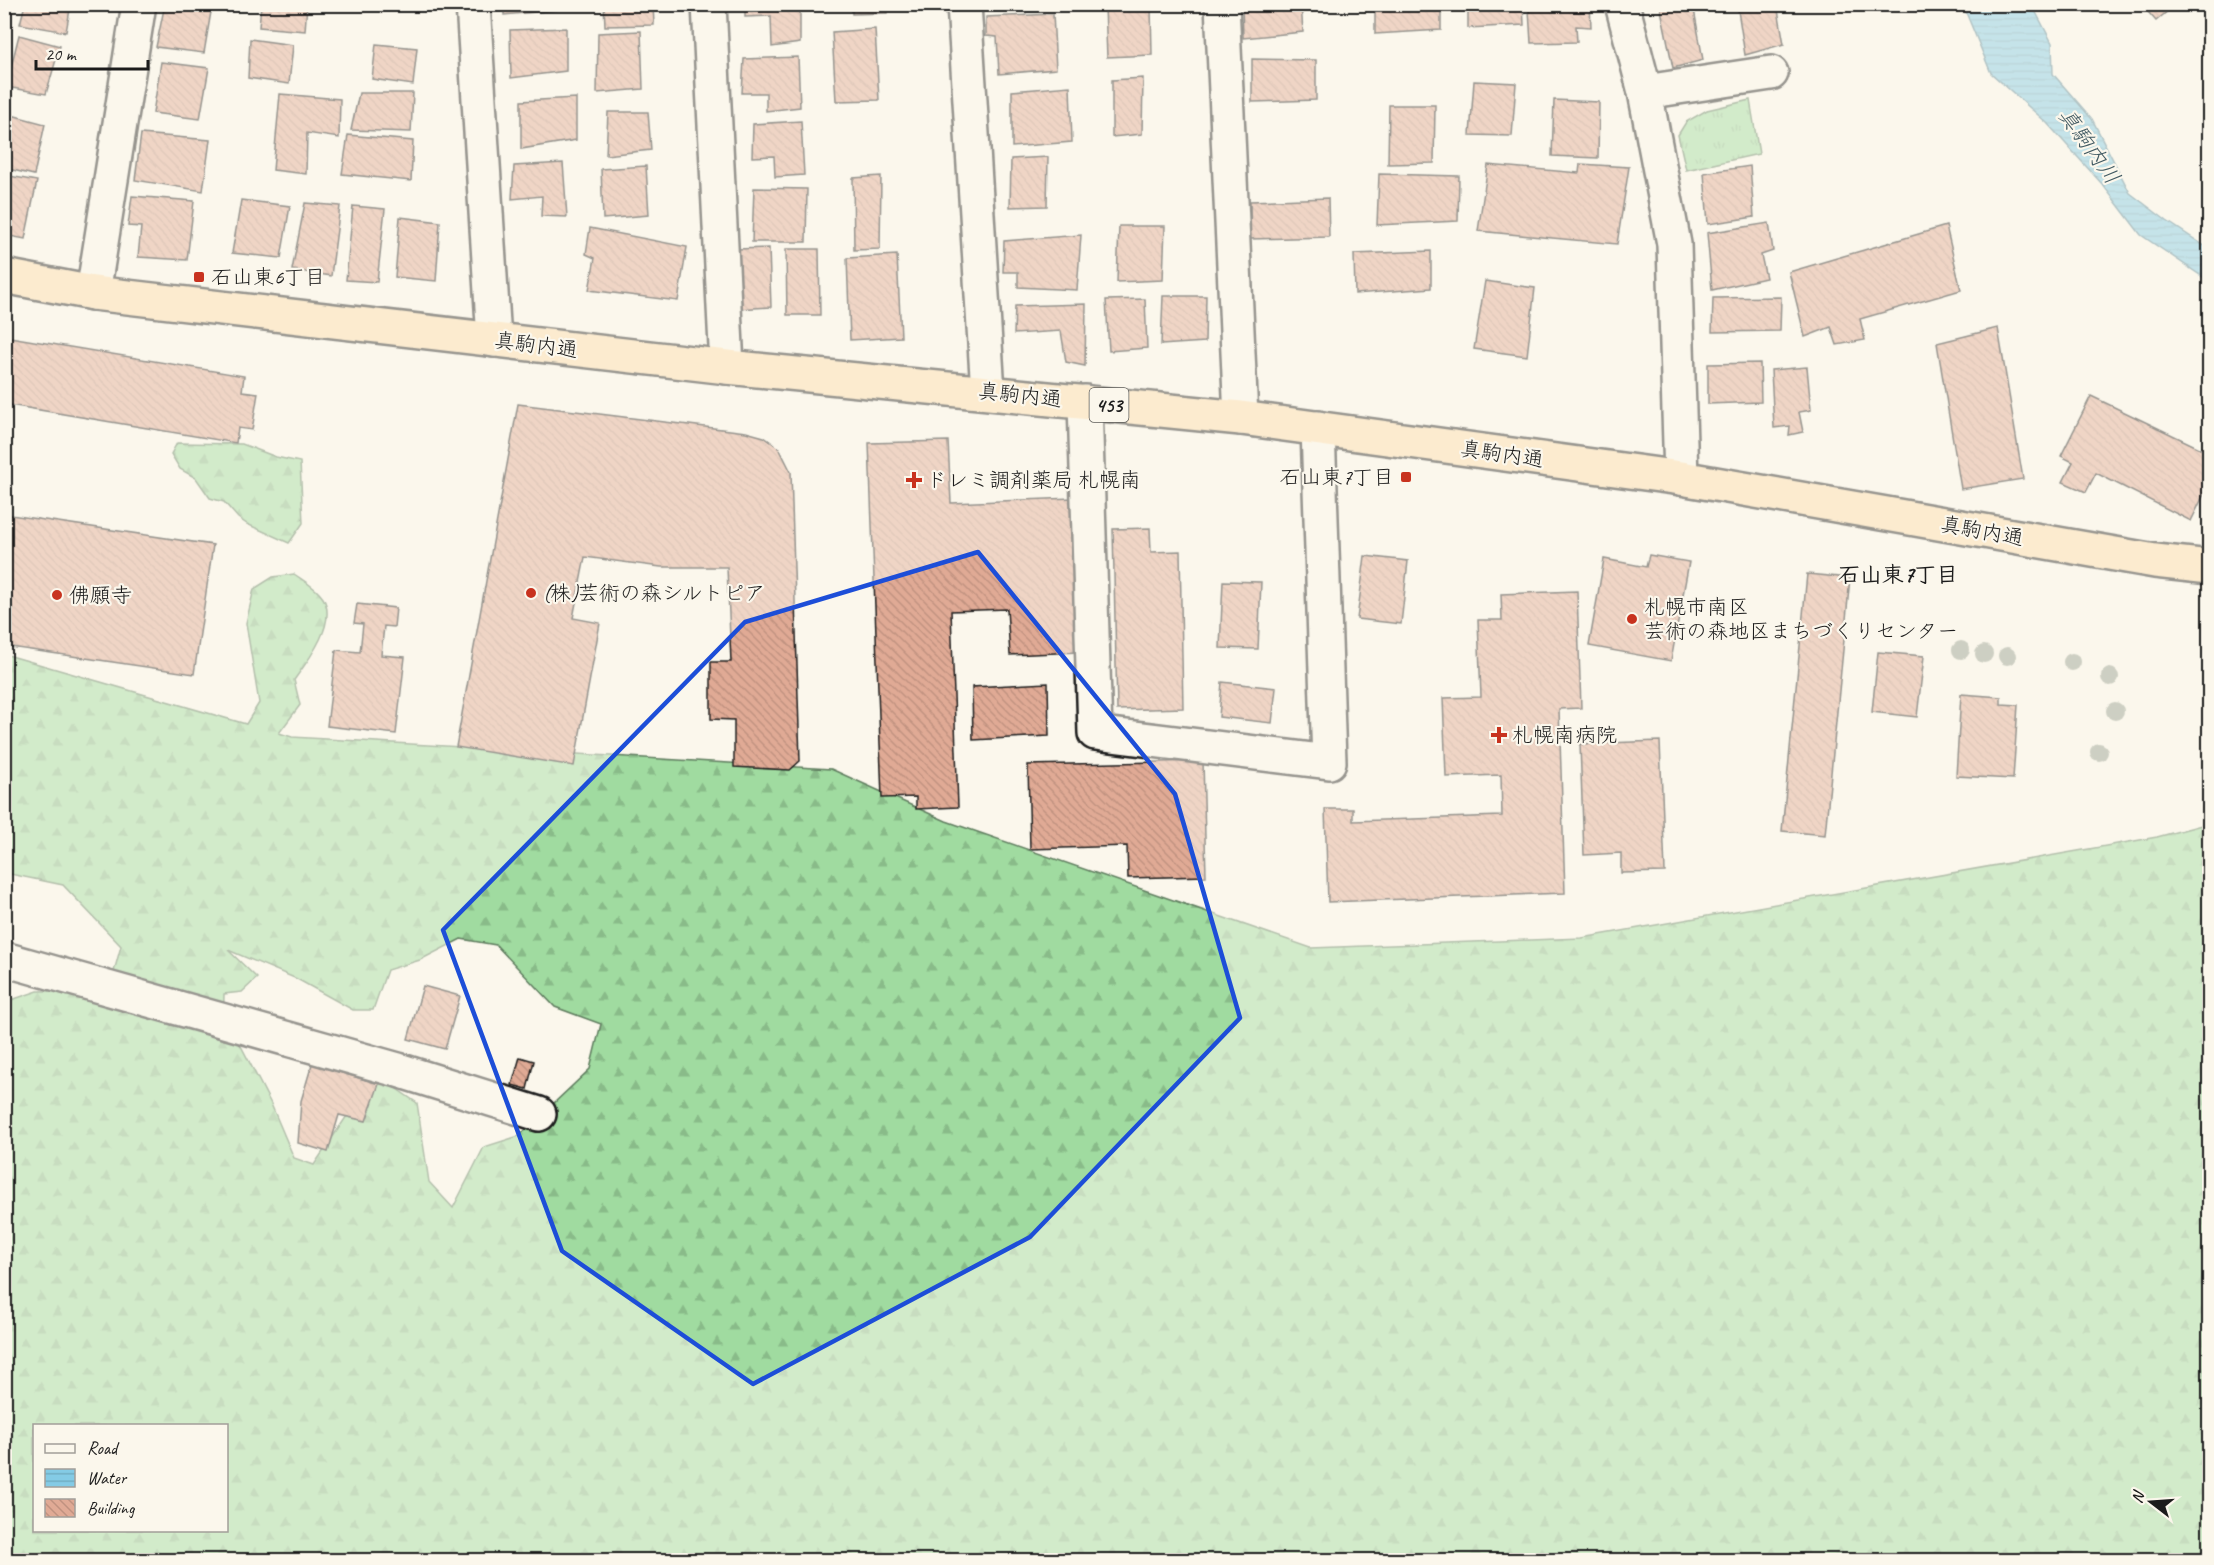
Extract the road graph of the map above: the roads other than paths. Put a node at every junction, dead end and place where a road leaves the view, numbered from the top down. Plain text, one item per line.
1 (139, 4) edge
2 (473, 4) edge
3 (709, 4) edge
4 (964, 4) edge
5 (1222, 4) edge
6 (1622, 4) edge
7 (1771, 74) dead end
8 (1645, 92) junction
9 (4, 276) edge
10 (93, 293) junction
11 (494, 340) junction
12 (728, 367) junction
13 (988, 392) junction
14 (1085, 402) junction
15 (1241, 418) junction
16 (1317, 428) junction
17 (1681, 478) junction
18 (2210, 567) edge
19 (4, 959) edge
20 (539, 1114) dead end

1 - 10 street
2 - 11 street
3 - 12 street
4 - 13 street
5 - 15 street
6 - 8 street
7 - 8 street
8 - 17 street
9 - 10 highway, 真駒内通 / 453
10 - 11 highway, 真駒内通 / 453
11 - 12 highway, 真駒内通 / 453
12 - 13 highway, 真駒内通 / 453
13 - 14 highway, 真駒内通 / 453
14 - 15 highway, 真駒内通 / 453
14 - 16 street
15 - 16 highway, 真駒内通 / 453
16 - 17 highway, 真駒内通 / 453
17 - 18 highway, 真駒内通 / 453
19 - 20 street

